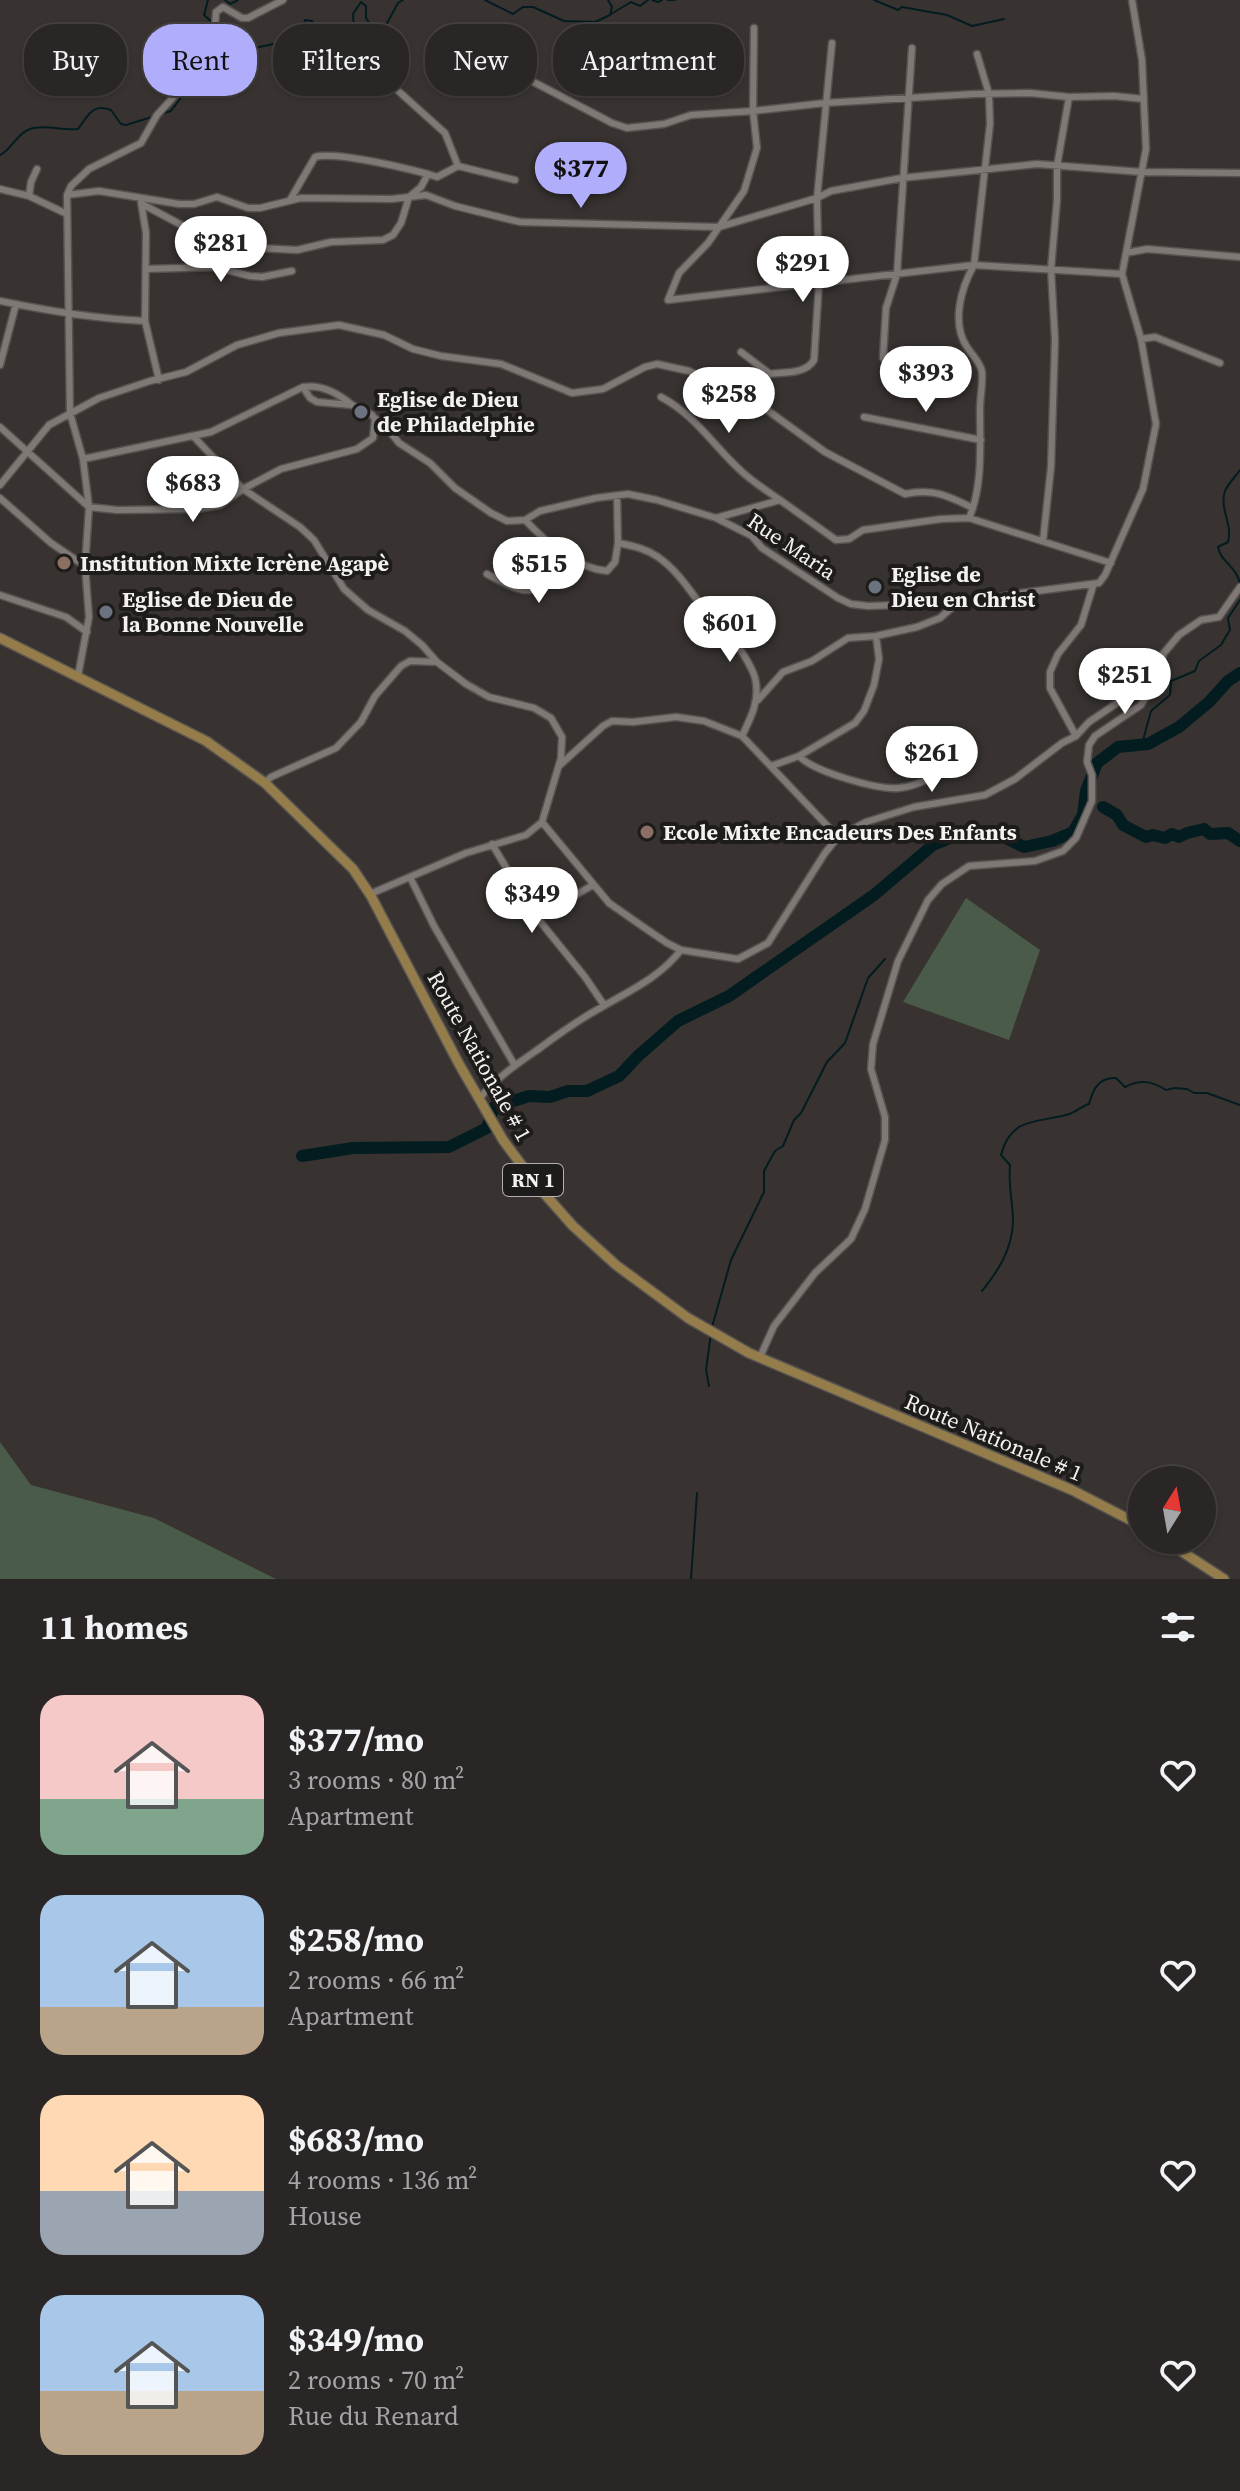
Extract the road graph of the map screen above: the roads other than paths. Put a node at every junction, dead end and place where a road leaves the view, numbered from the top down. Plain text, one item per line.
1 (283, 0) edge
2 (1132, 0) edge
3 (754, 28) dead end
4 (832, 43) dead end
5 (912, 48) dead end
6 (977, 54) dead end
7 (537, 84) edge
8 (989, 94) junction
9 (404, 96) edge
10 (1069, 97) junction
11 (1144, 99) junction
12 (908, 100) junction
13 (825, 103) junction
14 (753, 111) junction
15 (458, 166) junction
16 (1057, 166) junction
17 (985, 168) junction
18 (37, 169) dead end
19 (1142, 172) junction
20 (1240, 173) edge
21 (428, 174) junction
22 (437, 177) junction
23 (902, 178) junction
24 (515, 180) dead end
25 (0, 189) edge
26 (67, 195) junction
27 (137, 195) junction
28 (29, 196) junction
29 (431, 196) junction
30 (409, 197) junction
31 (817, 198) junction
32 (290, 200) junction
33 (142, 204) junction
34 (67, 214) junction
35 (719, 227) junction
36 (1126, 253) junction
37 (1240, 257) edge
38 (974, 265) junction
39 (146, 269) junction
40 (1051, 269) junction
41 (292, 271) dead end
42 (897, 274) junction
43 (1122, 274) junction
44 (819, 283) junction
45 (0, 301) edge
46 (16, 304) junction
47 (67, 314) junction
48 (145, 321) junction
49 (1141, 339) junction
50 (741, 352) dead end
51 (883, 358) dead end
52 (1220, 363) dead end
53 (0, 365) edge
54 (159, 380) junction
55 (303, 387) junction
56 (661, 397) dead end
57 (352, 405) junction
58 (70, 413) junction
59 (864, 417) dead end
60 (375, 419) junction
61 (0, 427) edge
62 (194, 437) junction
63 (981, 440) junction
64 (26, 452) junction
65 (83, 459) junction
66 (0, 485) edge
67 (243, 489) junction
68 (617, 496) junction
69 (0, 498) edge
70 (780, 500) junction
71 (89, 507) junction
72 (973, 508) junction
73 (716, 518) junction
74 (969, 518) junction
75 (525, 520) junction
76 (1043, 541) junction
77 (618, 543) junction
78 (557, 548) junction
79 (1111, 563) junction
80 (85, 566) junction
81 (487, 574) dead end
82 (1093, 586) junction
83 (1240, 587) edge
84 (0, 595) edge
85 (956, 604) junction
86 (87, 632) junction
87 (876, 636) junction
88 (0, 638) edge
89 (437, 662) junction
90 (1161, 672) junction
91 (78, 676) junction
92 (756, 702) junction
93 (742, 736) junction
94 (1076, 736) junction
95 (799, 756) junction
96 (560, 765) junction
97 (771, 766) junction
98 (951, 766) dead end
99 (265, 783) junction
100 (542, 822) junction
101 (838, 837) junction
102 (492, 844) junction
103 (410, 877) junction
104 (593, 885) junction
105 (370, 894) junction
106 (537, 917) junction
107 (681, 950) junction
108 (604, 1005) junction
109 (514, 1064) junction
110 (479, 1099) junction
111 (760, 1357) junction
112 (1128, 1519) edge
113 (1186, 1554) edge
114 (1224, 1579) edge

1 - 26 street
2 - 11 street
3 - 14 street
4 - 13 street
5 - 12 street
6 - 8 street
7 - 14 street
8 - 10 street
8 - 12 street
8 - 17 street
9 - 15 street
10 - 11 street
10 - 16 street
11 - 19 street
12 - 13 street
12 - 23 street
13 - 14 street
13 - 31 street
14 - 35 street
15 - 22 street
15 - 24 street
16 - 17 street
16 - 19 street
16 - 40 street
17 - 23 street
17 - 38 street
18 - 28 street
19 - 20 street
19 - 36 street
21 - 22 street
21 - 30 street
21 - 32 street
22 - 29 street
23 - 31 street
23 - 42 street
25 - 28 street
26 - 27 street
26 - 34 street
27 - 32 street
27 - 33 street
28 - 34 street
29 - 30 street
29 - 35 street
30 - 32 street
30 - 33 street
31 - 35 street
31 - 44 street
33 - 39 street
34 - 47 street
35 - 44 street
36 - 37 street
36 - 43 street
38 - 40 street
38 - 42 street
38 - 63 street
39 - 41 street
39 - 48 street
40 - 43 street
40 - 76 street
42 - 44 street
42 - 51 street
43 - 49 street
44 - 50 street
45 - 46 street
46 - 47 street
46 - 53 street
47 - 48 street
47 - 58 street
48 - 54 street
49 - 52 street
49 - 79 street
54 - 58 street
54 - 72 street
55 - 57 street
55 - 57 street
55 - 62 street
56 - 70 street
57 - 60 street
58 - 64 street
58 - 65 street
59 - 63 street
60 - 67 street
60 - 75 street
61 - 64 street
62 - 65 street
62 - 67 street
63 - 72 street
64 - 66 street
64 - 71 street
65 - 71 street
67 - 71 street
67 - 89 street
68 - 73 street, Rue Maria
68 - 75 street, Rue Maria
68 - 77 street
69 - 80 street
70 - 73 street
70 - 74 street
71 - 80 street
72 - 74 street
73 - 85 street, Rue Maria
74 - 76 street
75 - 78 street
76 - 79 street
77 - 78 street
77 - 92 street
78 - 81 street
79 - 82 street
80 - 86 street
82 - 85 street, Rue Maria
82 - 94 street
83 - 90 street
84 - 86 street
85 - 87 street
86 - 91 street
87 - 92 street
87 - 95 street
88 - 91 main road, Route Nationale # 1 / RN 1
89 - 96 street
89 - 99 street
90 - 94 street
90 - 111 street
91 - 99 main road, Route Nationale # 1 / RN 1
92 - 93 street
93 - 96 street
93 - 97 street
94 - 101 street
95 - 97 street
95 - 98 street
96 - 100 street
97 - 101 street
99 - 105 main road, Route Nationale # 1 / RN 1
100 - 102 street
100 - 104 street
101 - 107 street
102 - 103 street
102 - 106 street
103 - 105 street
103 - 109 street
104 - 106 street
104 - 107 street
105 - 110 main road, Route Nationale # 1 / RN 1
106 - 108 street
107 - 108 street
108 - 109 street
109 - 110 street
110 - 111 main road, Route Nationale # 1 / RN 1
111 - 112 main road, Route Nationale # 1 / RN 1
113 - 114 main road

